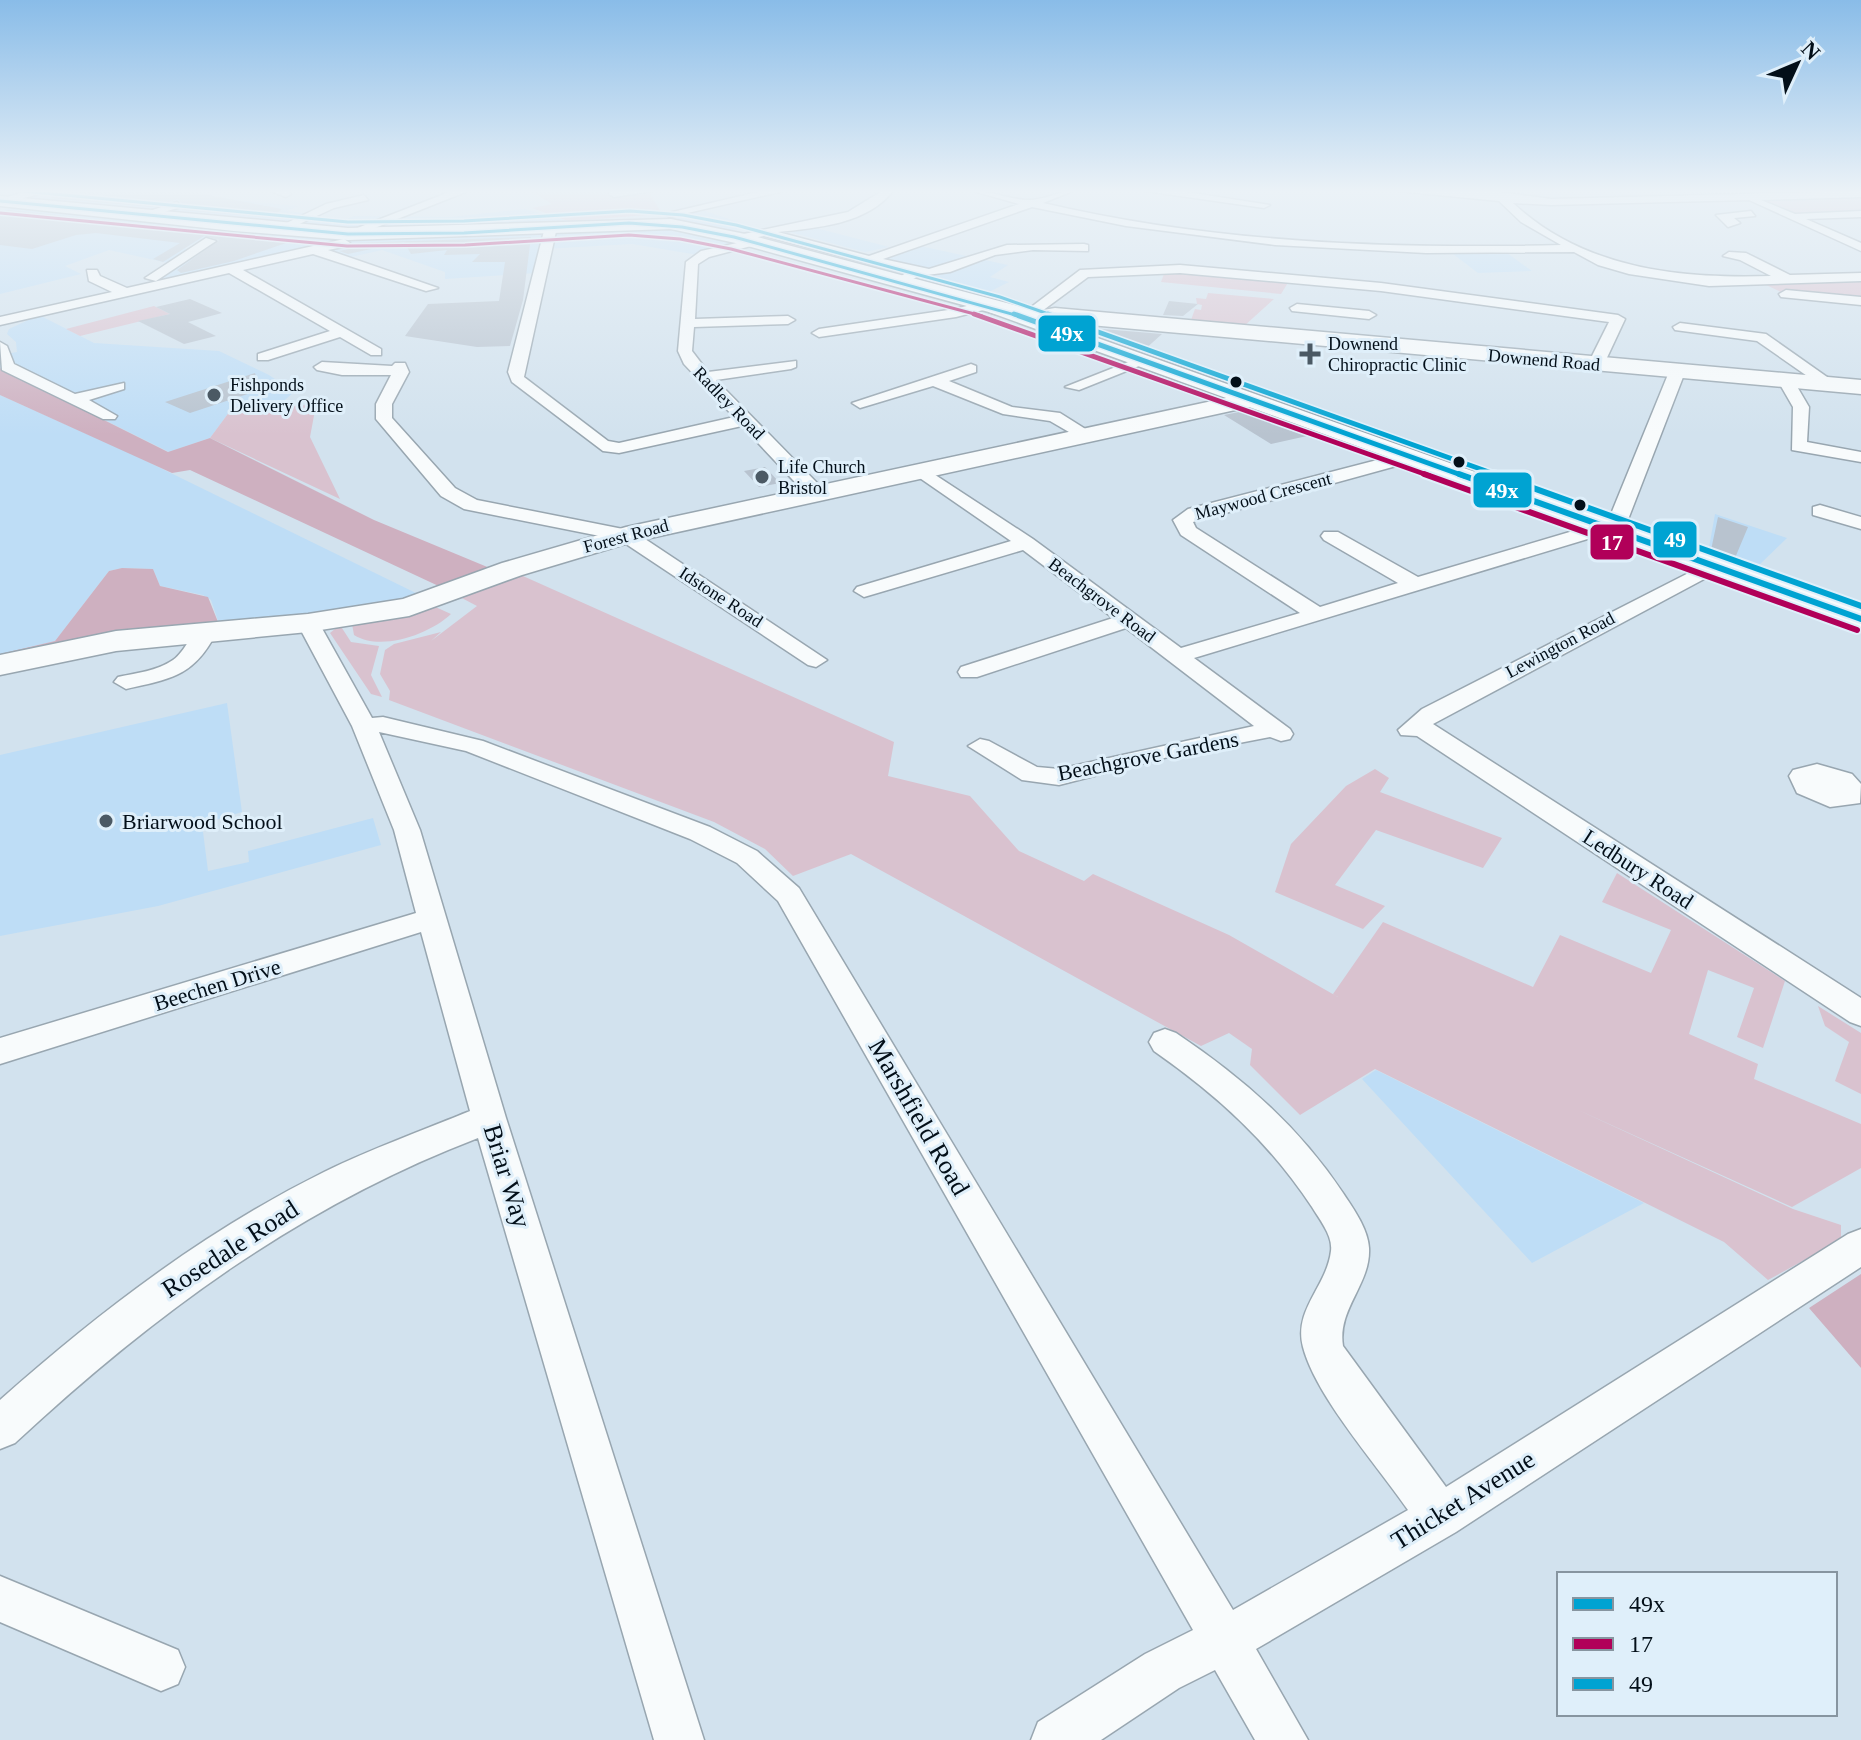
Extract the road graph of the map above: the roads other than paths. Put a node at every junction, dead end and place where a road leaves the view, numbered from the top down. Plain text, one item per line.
1 (160, 272) edge
2 (215, 272) edge
3 (241, 272) edge
4 (384, 272) edge
5 (546, 272) edge
6 (691, 272) edge
7 (889, 272) edge
8 (899, 272) edge
9 (944, 272) edge
10 (1096, 272) edge
11 (1245, 272) edge
12 (1642, 272) edge
13 (1773, 272) edge
14 (92, 273) dead end
15 (909, 277) junction
16 (1861, 277) edge
17 (1789, 280) junction
18 (1752, 282) junction
19 (149, 287) junction
20 (432, 287) dead end
21 (1381, 287) junction
22 (124, 292) junction
23 (1861, 301) edge
24 (991, 306) junction
25 (1297, 308) dead end
26 (1369, 315) junction
27 (1039, 318) junction
28 (788, 320) dead end
29 (688, 323) junction
30 (0, 324) edge
31 (1691, 326) dead end
32 (342, 332) junction
33 (819, 333) dead end
34 (1780, 334) dead end
35 (1761, 337) junction
36 (1357, 343) junction
37 (1, 346) edge
38 (376, 352) dead end
39 (263, 357) dead end
40 (1146, 360) junction
41 (791, 364) dead end
42 (1596, 364) junction
43 (322, 367) dead end
44 (971, 369) dead end
45 (1677, 372) junction
46 (703, 377) junction
47 (936, 381) junction
48 (1786, 381) junction
49 (1829, 384) junction
50 (118, 386) dead end
51 (1073, 387) dead end
52 (1861, 387) edge
53 (75, 399) junction
54 (1254, 399) junction
55 (860, 403) dead end
56 (109, 416) dead end
57 (745, 420) junction
58 (1087, 435) junction
59 (1412, 456) junction
60 (1859, 457) edge
61 (920, 470) junction
62 (815, 492) junction
63 (1820, 511) dead end
64 (1861, 523) edge
65 (1607, 527) junction
66 (626, 535) junction
67 (1331, 536) dead end
68 (1026, 543) junction
69 (1714, 566) junction
70 (1416, 585) junction
71 (864, 591) dead end
72 (1318, 615) junction
73 (1861, 619) edge
74 (1129, 620) junction
75 (308, 623) junction
76 (204, 635) junction
77 (1178, 656) junction
78 (816, 660) dead end
79 (0, 665) edge
80 (969, 672) dead end
81 (126, 682) dead end
82 (364, 726) junction
83 (1413, 727) joint
84 (1278, 732) joint
85 (980, 746) dead end
86 (434, 918) junction
87 (1861, 1014) edge
88 (1165, 1042) dead end
89 (0, 1051) edge
90 (489, 1118) junction
91 (1861, 1246) edge
92 (0, 1428) edge
93 (1440, 1516) junction
94 (0, 1599) edge
95 (1224, 1637) junction
96 (161, 1667) dead end
97 (679, 1740) edge
98 (1056, 1740) edge
99 (1283, 1740) edge

1 - 19 street
2 - 19 street
3 - 32 street
4 - 20 street
5 - 57 street
6 - 29 street, Radley Road
7 - 15 main road, Downend Road
8 - 15 street
9 - 15 street
10 - 27 street
11 - 21 street
12 - 18 street
13 - 17 street
14 - 22 street
15 - 24 main road, Downend Road
16 - 17 street
17 - 18 street
18 - 23 street
19 - 22 street
21 - 26 street
21 - 42 street
22 - 30 street
24 - 27 main road, Downend Road
24 - 33 street
25 - 26 street
26 - 36 street
27 - 36 main road, Downend Road
27 - 40 main road
28 - 29 street
29 - 46 street, Radley Road
31 - 35 street
32 - 38 street
32 - 39 street
34 - 35 street
35 - 49 street
36 - 42 main road, Downend Road
37 - 53 street
40 - 51 street
40 - 54 main road
41 - 46 street
42 - 45 main road, Downend Road
43 - 66 street
44 - 47 street
45 - 48 main road, Downend Road
45 - 65 street
46 - 57 street, Radley Road
47 - 55 street
47 - 58 street
48 - 49 main road, Downend Road
48 - 60 street
49 - 52 main road, Downend Road
50 - 53 street
53 - 56 street
54 - 58 main road, Forest Road
54 - 59 main road
57 - 62 street, Radley Road
58 - 61 main road, Forest Road
59 - 65 main road
59 - 72 street, Maywood Crescent
61 - 62 main road, Forest Road
61 - 68 street, Beachgrove Road
62 - 66 main road, Forest Road
63 - 64 street
65 - 69 main road
65 - 70 street
66 - 75 main road, Forest Road
66 - 78 street, Idstone Road
67 - 70 street
68 - 71 street
68 - 74 street, Beachgrove Road
69 - 73 main road
69 - 83 street, Lewington Road
70 - 72 street
72 - 77 street
74 - 77 street, Beachgrove Road
74 - 80 street
75 - 76 main road, Forest Road
75 - 82 street, Briar Way
76 - 79 main road, Forest Road
76 - 81 street
77 - 84 street, Beachgrove Road
82 - 86 street, Briar Way
82 - 95 street, Marshfield Road
83 - 87 street, Ledbury Road
84 - 85 street, Beachgrove Gardens
86 - 89 street, Beechen Drive
86 - 90 street, Briar Way
88 - 93 street
90 - 92 street, Rosedale Road
90 - 97 street, Briar Way
91 - 93 street, Thicket Avenue
93 - 95 street, Thicket Avenue
94 - 96 street
95 - 98 street, Thicket Avenue
95 - 99 street, Marshfield Road

